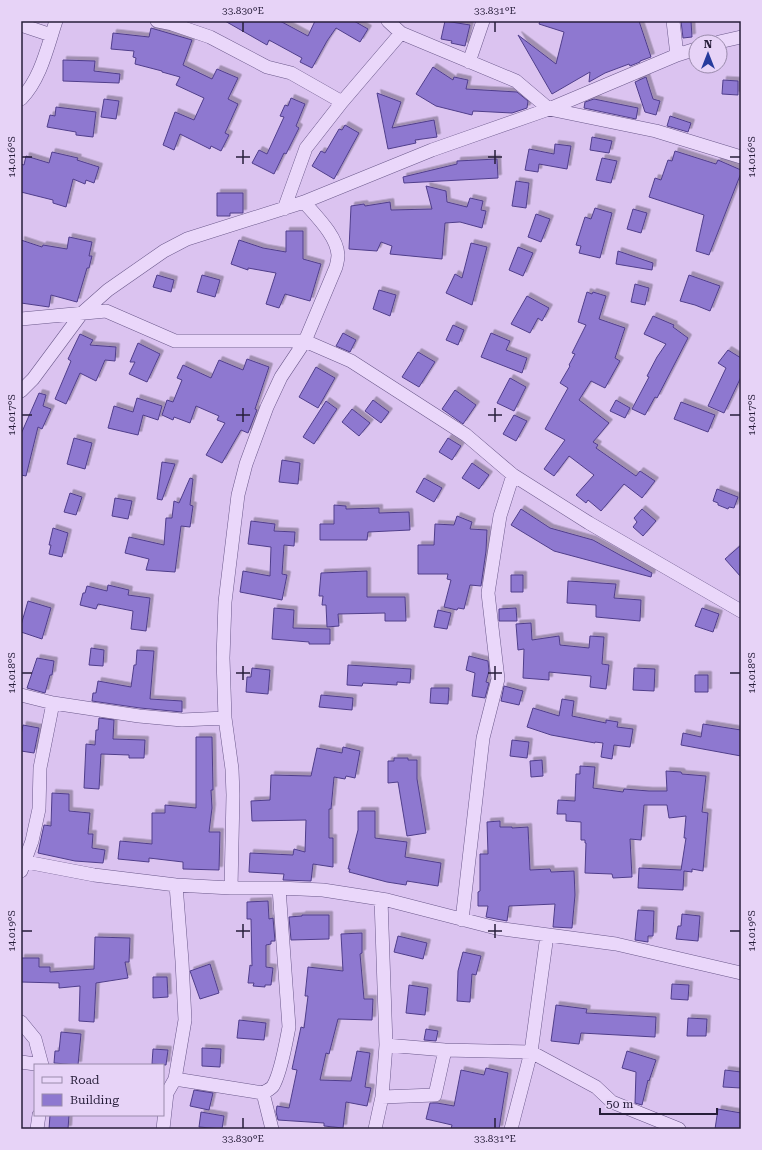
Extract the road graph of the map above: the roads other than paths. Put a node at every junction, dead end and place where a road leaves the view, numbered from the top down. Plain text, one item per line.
1 (56, 21) edge
2 (157, 21) edge
3 (388, 21) edge
4 (483, 21) edge
5 (673, 21) edge
6 (21, 25) edge
7 (401, 33) junction
8 (51, 35) junction
9 (741, 36) edge
10 (728, 40) edge
11 (688, 52) edge
12 (677, 55) junction
13 (469, 62) junction
14 (21, 99) edge
15 (342, 102) junction
16 (549, 109) junction
17 (741, 157) edge
18 (304, 202) junction
19 (284, 209) junction
20 (82, 314) junction
21 (21, 319) edge
22 (305, 341) junction
23 (21, 391) edge
24 (513, 475) junction
25 (741, 611) edge
26 (21, 696) edge
27 (53, 703) junction
28 (225, 718) junction
29 (22, 865) edge
30 (176, 885) junction
31 (231, 888) junction
32 (279, 888) junction
33 (381, 899) junction
34 (462, 920) junction
35 (547, 935) junction
36 (741, 973) edge
37 (21, 1022) edge
38 (386, 1045) junction
39 (445, 1050) junction
40 (531, 1052) junction
41 (21, 1062) edge
42 (35, 1064) edge
43 (42, 1064) edge
44 (175, 1079) junction
45 (165, 1093) edge
46 (263, 1093) junction
47 (382, 1097) junction
48 (164, 1111) edge
49 (39, 1116) edge
50 (164, 1116) edge
51 (37, 1129) edge
52 (163, 1129) edge
53 (272, 1129) edge
54 (375, 1129) edge
55 (511, 1129) edge
56 (679, 1129) edge

1 - 8 street
2 - 15 street
3 - 7 street
4 - 13 street
5 - 12 street
6 - 8 street
7 - 13 street
7 - 15 street
8 - 14 street
9 - 10 street
11 - 12 street
12 - 16 street
13 - 16 street
15 - 19 street
16 - 17 street
16 - 18 street
18 - 19 street
18 - 22 street
19 - 20 street
20 - 21 street
20 - 22 street
20 - 23 street
22 - 24 street
22 - 28 street
24 - 25 street
24 - 34 street
26 - 27 street
27 - 28 street
27 - 29 street
28 - 31 street
29 - 30 street
30 - 31 street
30 - 44 street
31 - 32 street
32 - 33 street
32 - 46 street
33 - 34 street
33 - 38 street
34 - 35 street
35 - 36 street
35 - 40 street
37 - 43 street
38 - 39 street
38 - 47 street
39 - 40 street
39 - 47 street
40 - 55 street
40 - 56 street
41 - 42 street
44 - 45 street
44 - 46 street
45 - 48 street
46 - 53 street
47 - 54 street
49 - 51 street
50 - 52 street

